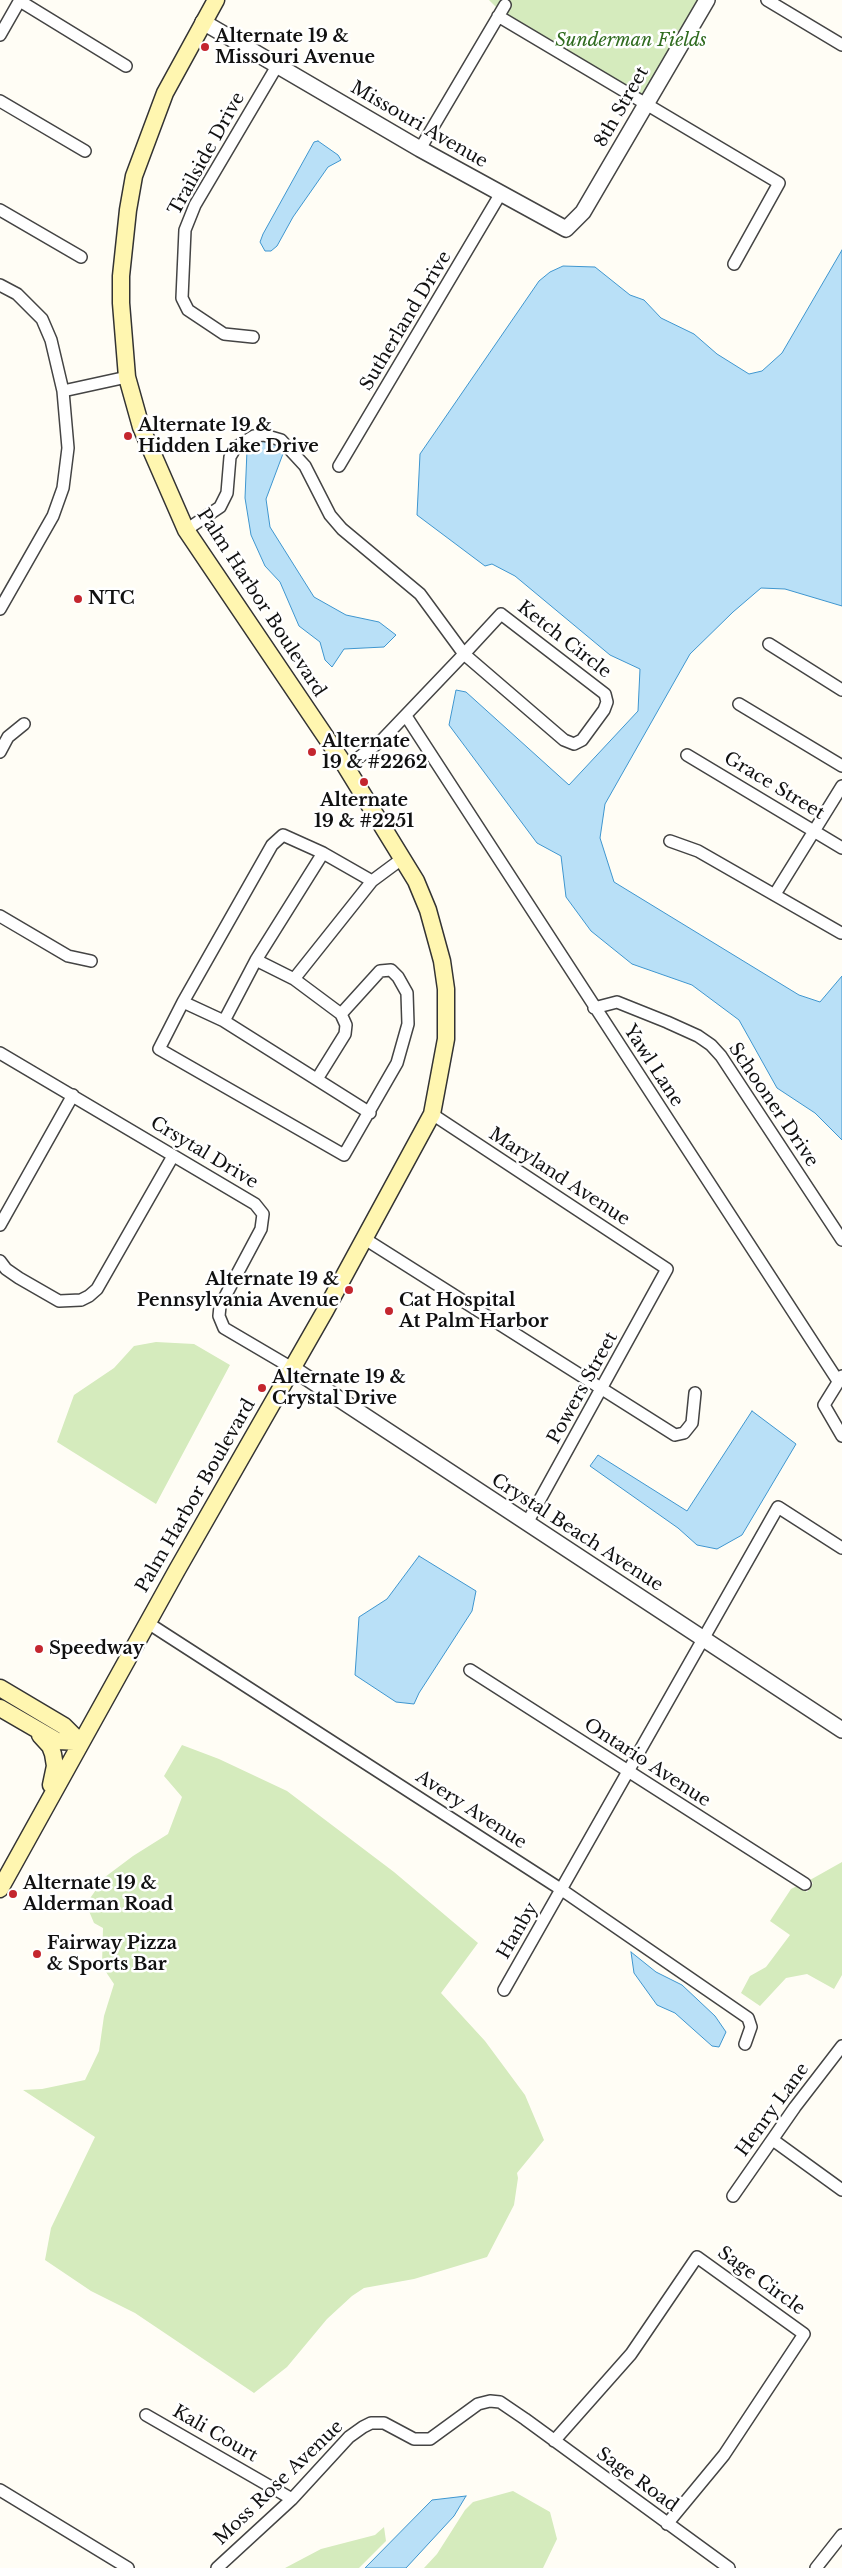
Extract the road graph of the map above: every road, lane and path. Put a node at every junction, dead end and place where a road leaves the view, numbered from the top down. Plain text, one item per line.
1 (216, 0) edge
2 (707, 0) edge
3 (767, 0) edge
4 (20, 1) edge
5 (505, 5) dead end
6 (498, 16) junction
7 (203, 22) junction
8 (0, 35) edge
9 (842, 45) edge
10 (126, 66) dead end
11 (277, 66) junction
12 (0, 101) edge
13 (644, 104) junction
14 (420, 149) junction
15 (85, 151) dead end
16 (501, 193) junction
17 (0, 210) edge
18 (566, 229) joint
19 (81, 257) dead end
20 (734, 264) dead end
21 (0, 284) edge
22 (252, 336) dead end
23 (127, 377) junction
24 (63, 391) junction
25 (339, 466) dead end
26 (186, 530) junction
27 (1, 606) edge
28 (769, 644) dead end
29 (464, 654) junction
30 (842, 690) edge
31 (739, 704) dead end
32 (406, 716) junction
33 (24, 724) dead end
34 (0, 752) edge
35 (687, 755) dead end
36 (842, 766) edge
37 (346, 767) junction
38 (842, 786) edge
39 (813, 830) junction
40 (670, 841) dead end
41 (842, 848) edge
42 (323, 853) junction
43 (403, 858) junction
44 (372, 881) junction
45 (775, 894) junction
46 (0, 916) edge
47 (841, 933) edge
48 (256, 960) junction
49 (91, 961) dead end
50 (294, 979) junction
51 (183, 1002) junction
52 (594, 1008) junction
53 (341, 1014) junction
54 (224, 1021) junction
55 (0, 1053) edge
56 (316, 1079) junction
57 (73, 1095) junction
58 (370, 1113) junction
59 (432, 1114) junction
60 (173, 1156) junction
61 (0, 1225) edge
62 (365, 1239) junction
63 (842, 1240) edge
64 (0, 1261) edge
65 (667, 1269) joint
66 (292, 1368) junction
67 (840, 1379) edge
68 (602, 1390) junction
69 (695, 1393) dead end
70 (842, 1436) edge
71 (527, 1523) junction
72 (842, 1548) edge
73 (148, 1622) junction
74 (702, 1638) junction
75 (470, 1670) dead end
76 (0, 1688) edge
77 (0, 1708) edge
78 (32, 1726) junction
79 (842, 1730) edge
80 (80, 1742) junction
81 (628, 1772) junction
82 (46, 1804) junction
83 (805, 1884) dead end
84 (0, 1889) edge
85 (562, 1890) junction
86 (504, 1990) dead end
87 (745, 2044) dead end
88 (842, 2046) edge
89 (773, 2140) junction
90 (842, 2190) edge
91 (733, 2196) dead end
92 (146, 2415) dead end
93 (525, 2419) joint
94 (554, 2441) junction
95 (0, 2490) edge
96 (292, 2499) junction
97 (667, 2524) junction
98 (842, 2535) edge
99 (128, 2568) edge
100 (217, 2568) edge
101 (729, 2568) edge
102 (816, 2568) edge

1 - 7 main road, Palm Harbor Boulevard
2 - 13 street, 8th Street
3 - 9 street
4 - 8 street
4 - 10 street
5 - 6 street
6 - 13 street
6 - 14 street
7 - 11 street, Missouri Avenue
7 - 23 main road, Palm Harbor Boulevard
11 - 14 street, Missouri Avenue
11 - 22 street, Trailside Drive
12 - 15 street
13 - 18 street, 8th Street
13 - 20 street
14 - 16 street, Missouri Avenue
16 - 18 street, Missouri Avenue
16 - 25 street, Sutherland Drive
17 - 19 street
21 - 24 street
23 - 24 street
23 - 26 main road, Palm Harbor Boulevard
24 - 27 street
26 - 29 street
26 - 37 main road, Palm Harbor Boulevard
28 - 30 street
29 - 29 street, Ketch Circle
29 - 32 street, Ketch Circle
31 - 36 street
32 - 37 street, Ketch Circle
32 - 52 street, Yawl Lane
33 - 34 street
35 - 39 street, Grace Street
37 - 43 main road, Palm Harbor Boulevard
38 - 39 street
39 - 41 street, Grace Street
39 - 45 street
40 - 45 street
42 - 44 street
42 - 48 street
42 - 51 street
43 - 44 street
43 - 59 main road, Palm Harbor Boulevard
44 - 50 street
45 - 47 street
46 - 49 street
48 - 50 street
48 - 54 street
50 - 53 street
51 - 54 street
51 - 58 street
52 - 63 street, Schooner Drive
52 - 67 street, Yawl Lane
53 - 56 street
53 - 58 street
54 - 56 street
55 - 57 street, Crsytal Drive
56 - 58 street
57 - 60 street, Crsytal Drive
57 - 61 street
59 - 62 main road, Palm Harbor Boulevard
59 - 65 street, Maryland Avenue
60 - 64 street
60 - 66 street, Crsytal Drive
62 - 66 main road, Palm Harbor Boulevard
62 - 68 street
65 - 68 street, Powers Street
66 - 71 street, Crystal Beach Avenue
66 - 73 main road, Palm Harbor Boulevard
67 - 70 street, Yawl Lane
68 - 69 street
68 - 71 street, Powers Street
71 - 74 street, Crystal Beach Avenue
72 - 74 street, Hanby
73 - 80 main road, Palm Harbor Boulevard
73 - 85 street, Avery Avenue
74 - 79 street, Crystal Beach Avenue
74 - 81 street, Hanby
75 - 81 street, Ontario Avenue
76 - 80 main road
77 - 78 main road
78 - 80 main road
78 - 82 main road
80 - 82 main road, Palm Harbor Boulevard
81 - 83 street, Ontario Avenue
81 - 85 street, Hanby
82 - 84 main road, Palm Harbor Boulevard
85 - 86 street, Hanby
85 - 87 street, Avery Avenue
88 - 89 street, Henry Lane
89 - 90 street
89 - 91 street, Henry Lane
92 - 96 street, Kali Court
93 - 94 street, Sage Road
93 - 96 street, Moss Rose Avenue
94 - 97 street, Sage Road
94 - 97 street, Sage Circle
95 - 99 street
96 - 100 street, Moss Rose Avenue
97 - 101 street, Sage Road
98 - 102 street

